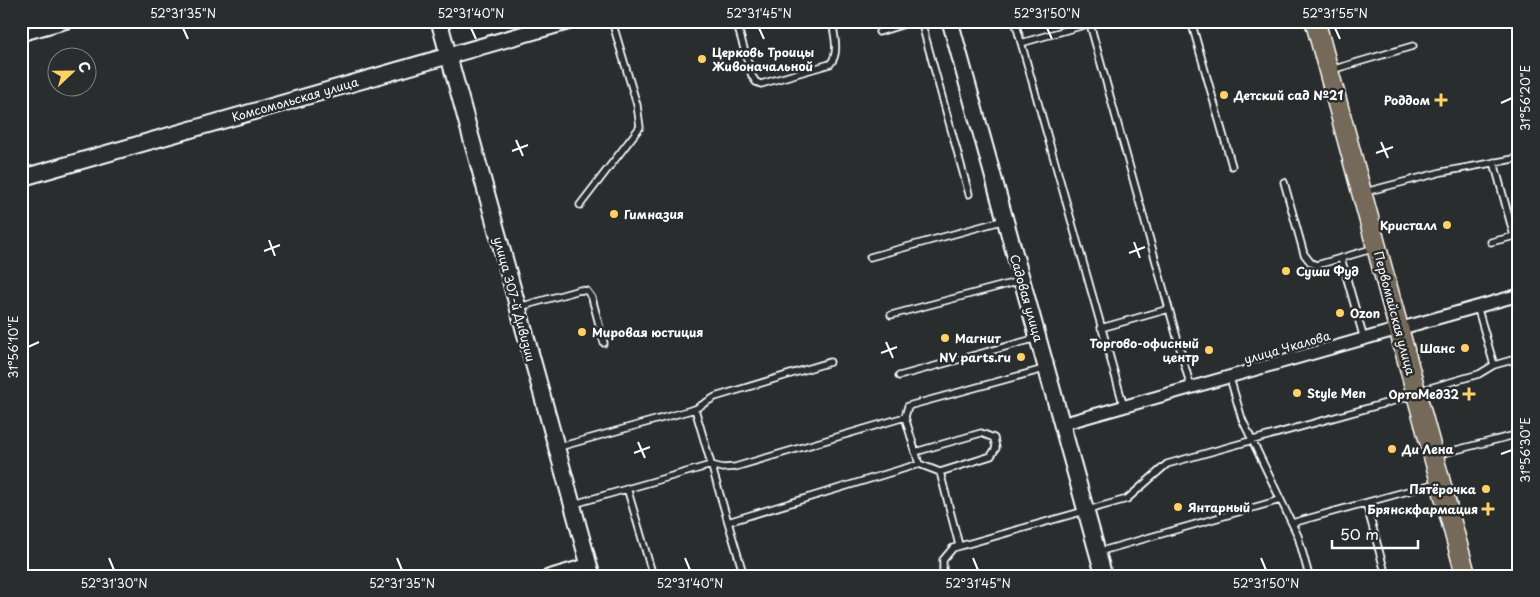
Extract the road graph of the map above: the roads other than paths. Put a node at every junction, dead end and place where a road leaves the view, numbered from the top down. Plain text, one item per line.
1 (70, 21) edge
2 (439, 21) edge
3 (570, 21) edge
4 (612, 21) edge
5 (736, 21) edge
6 (832, 21) edge
7 (914, 21) edge
8 (921, 21) edge
9 (950, 21) edge
10 (1015, 21) edge
11 (1098, 21) edge
12 (1191, 21) edge
13 (1315, 21) edge
14 (1090, 24) junction
15 (879, 32) dead end
16 (21, 35) edge
17 (1021, 43) junction
18 (1413, 46) dead end
19 (448, 55) junction
20 (1328, 70) junction
21 (1519, 154) edge
22 (1519, 158) edge
23 (1502, 160) junction
24 (1494, 162) junction
25 (1232, 166) dead end
26 (21, 178) edge
27 (1284, 182) dead end
28 (1363, 193) junction
29 (969, 194) dead end
30 (580, 205) dead end
31 (1005, 220) junction
32 (1516, 235) edge
33 (1491, 242) dead end
34 (1378, 248) junction
35 (870, 257) dead end
36 (1341, 258) junction
37 (1022, 280) junction
38 (1519, 295) edge
39 (1476, 306) junction
40 (517, 307) junction
41 (1169, 309) junction
42 (892, 315) dead end
43 (1101, 328) junction
44 (1400, 329) junction
45 (1038, 338) junction
46 (1364, 339) junction
47 (604, 344) dead end
48 (1519, 358) edge
49 (830, 362) dead end
50 (1494, 365) junction
51 (1047, 368) junction
52 (899, 376) dead end
53 (1230, 378) junction
54 (1191, 388) junction
55 (1417, 393) junction
56 (1124, 407) junction
57 (695, 409) junction
58 (905, 416) junction
59 (1062, 424) junction
60 (1519, 434) edge
61 (1253, 440) junction
62 (556, 448) junction
63 (915, 452) junction
64 (1434, 456) junction
65 (919, 464) junction
66 (711, 465) junction
67 (940, 472) junction
68 (1441, 482) junction
69 (627, 488) junction
70 (1280, 500) junction
71 (1366, 503) junction
72 (572, 504) junction
73 (1086, 511) junction
74 (728, 522) junction
75 (1292, 523) junction
76 (959, 545) junction
77 (1098, 552) junction
78 (590, 570) edge
79 (548, 576) edge
80 (653, 576) edge
81 (744, 576) edge
82 (943, 576) edge
83 (1104, 576) edge
84 (1145, 576) edge
85 (1166, 576) edge
86 (1309, 576) edge
87 (1386, 576) edge
88 (1466, 576) edge

1 - 16 street
2 - 19 street, улица 307-й Дивизии
3 - 19 street, Комсомольская улица
4 - 30 lane
5 - 6 lane
7 - 15 lane
8 - 29 lane
9 - 31 street, Садовая улица
10 - 17 lane
11 - 14 lane
12 - 25 lane
13 - 20 main road, Первомайская улица
14 - 17 lane
14 - 41 lane
17 - 43 lane
18 - 20 lane
19 - 26 street, Комсомольская улица
19 - 40 street, улица 307-й Дивизии
20 - 28 main road, Первомайская улица
21 - 23 lane
22 - 23 lane
23 - 24 lane
24 - 28 lane
24 - 32 lane
27 - 36 lane
28 - 34 main road, Первомайская улица
31 - 35 lane
31 - 37 street, Садовая улица
32 - 33 lane
34 - 36 lane
34 - 44 main road, Первомайская улица
36 - 46 lane
37 - 42 lane
37 - 45 street, Садовая улица
38 - 39 street, улица Чкалова
39 - 44 street, улица Чкалова
39 - 50 lane
40 - 47 lane
40 - 62 street, улица 307-й Дивизии
41 - 43 lane
41 - 54 lane
43 - 56 lane
44 - 46 street, улица Чкалова
44 - 55 main road, Первомайская улица
45 - 51 street, Садовая улица
45 - 52 lane
46 - 53 street, улица Чкалова
48 - 50 lane
49 - 57 lane
50 - 55 lane
51 - 58 lane
51 - 59 street, Садовая улица
53 - 54 street, улица Чкалова
53 - 61 lane
54 - 56 street, улица Чкалова
55 - 61 lane
55 - 64 main road, Первомайская улица
56 - 59 street, улица Чкалова
57 - 62 lane
57 - 66 lane
58 - 63 lane
58 - 66 lane
59 - 73 street, Садовая улица
60 - 64 lane
61 - 70 lane
61 - 73 lane
62 - 72 street, улица 307-й Дивизии
63 - 65 lane
63 - 67 lane
64 - 68 main road, Первомайская улица
65 - 67 lane
65 - 74 lane
66 - 69 lane
66 - 74 lane
67 - 76 lane
68 - 71 lane
68 - 88 main road, Первомайская улица
69 - 72 lane
69 - 80 lane
70 - 75 lane
70 - 77 lane
71 - 75 lane
71 - 87 lane
72 - 78 street, улица 307-й Дивизии
73 - 76 lane
73 - 77 street, Садовая улица
74 - 81 lane
75 - 86 lane
76 - 82 lane
77 - 83 street, Садовая улица
78 - 79 street
84 - 85 lane

